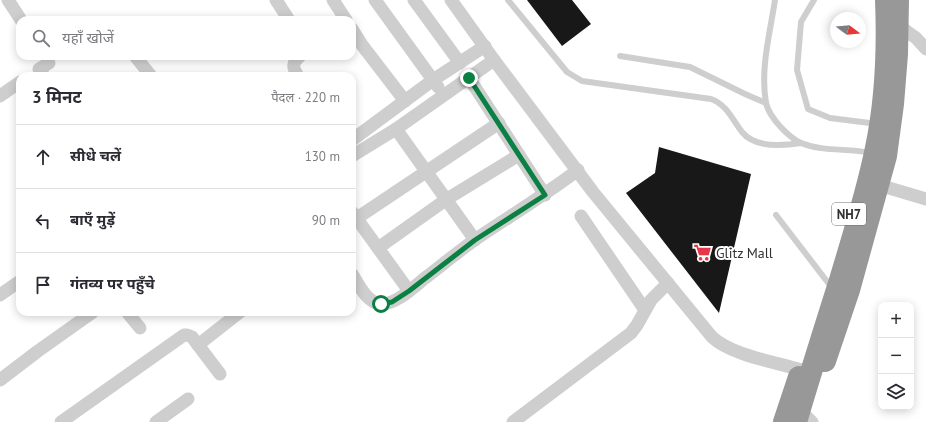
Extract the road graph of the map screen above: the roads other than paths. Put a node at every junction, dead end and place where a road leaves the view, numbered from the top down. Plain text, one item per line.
1 (8, 0) edge
2 (276, 0) edge
3 (333, 0) edge
4 (375, 0) edge
5 (414, 0) edge
6 (451, 0) edge
7 (508, 0) edge
8 (775, 0) edge
9 (814, 0) edge
10 (878, 0) edge
11 (886, 0) edge
12 (898, 0) edge
13 (18, 16) edge
14 (286, 16) edge
15 (343, 16) edge
16 (898, 25) junction
17 (356, 35) edge
18 (485, 46) junction
19 (926, 49) edge
20 (620, 56) dead end
21 (138, 60) edge
22 (295, 60) edge
23 (494, 60) junction
24 (460, 62) junction
25 (148, 72) edge
26 (296, 72) edge
27 (469, 78) junction
28 (433, 80) junction
29 (16, 85) edge
30 (444, 95) junction
31 (0, 96) edge
32 (405, 101) junction
33 (766, 103) junction
34 (377, 121) junction
35 (499, 123) junction
36 (870, 123) junction
37 (391, 131) junction
38 (356, 137) edge
39 (801, 143) junction
40 (356, 153) edge
41 (876, 154) junction
42 (519, 155) junction
43 (578, 170) junction
44 (427, 171) junction
45 (879, 186) junction
46 (545, 195) junction
47 (447, 199) junction
48 (926, 199) edge
49 (356, 214) edge
50 (776, 215) dead end
51 (581, 216) dead end
52 (356, 218) edge
53 (475, 240) junction
54 (378, 248) junction
55 (356, 280) edge
56 (668, 283) junction
57 (16, 284) edge
58 (829, 284) junction
59 (409, 291) junction
60 (0, 295) edge
61 (645, 310) junction
62 (88, 316) edge
63 (130, 316) edge
64 (226, 317) edge
65 (140, 328) dead end
66 (198, 345) junction
67 (801, 370) junction
68 (220, 374) dead end
69 (0, 380) edge
70 (188, 399) dead end
71 (805, 421) edge
72 (61, 422) edge
73 (156, 422) edge
74 (513, 422) edge
75 (784, 422) edge

1 - 13 street
2 - 14 street
3 - 15 street
4 - 28 street
5 - 24 street
6 - 18 street
7 - 39 lane
8 - 33 lane
9 - 36 lane
10 - 36 highway, NH7
11 - 71 highway, bridge
12 - 16 highway, NH7
16 - 19 street
16 - 41 highway, NH7
17 - 32 street
18 - 23 street
18 - 24 street
20 - 33 lane
21 - 25 street
22 - 26 street
23 - 27 street
23 - 43 street
24 - 28 street
27 - 30 street
27 - 35 street
28 - 30 street
28 - 32 street
29 - 31 street
30 - 37 street
32 - 34 street
33 - 39 lane
34 - 37 street
34 - 38 street
35 - 42 street
35 - 44 street
36 - 41 highway, NH7
37 - 40 street
37 - 44 street
39 - 41 lane
41 - 45 highway, NH7
41 - 58 highway, NH7
42 - 46 street
42 - 47 street
43 - 46 street
43 - 56 street
44 - 47 street
44 - 49 street
45 - 48 street
45 - 71 highway, NH7
46 - 53 street
47 - 53 street
47 - 54 street
50 - 58 lane
51 - 61 street
52 - 54 street
53 - 59 street
54 - 59 street
55 - 59 street
56 - 61 street
56 - 67 street
57 - 60 street
58 - 67 highway, NH7
61 - 74 street
62 - 69 street
63 - 65 street
64 - 66 street
66 - 68 street
66 - 72 street
67 - 75 highway, NH7
70 - 73 street

